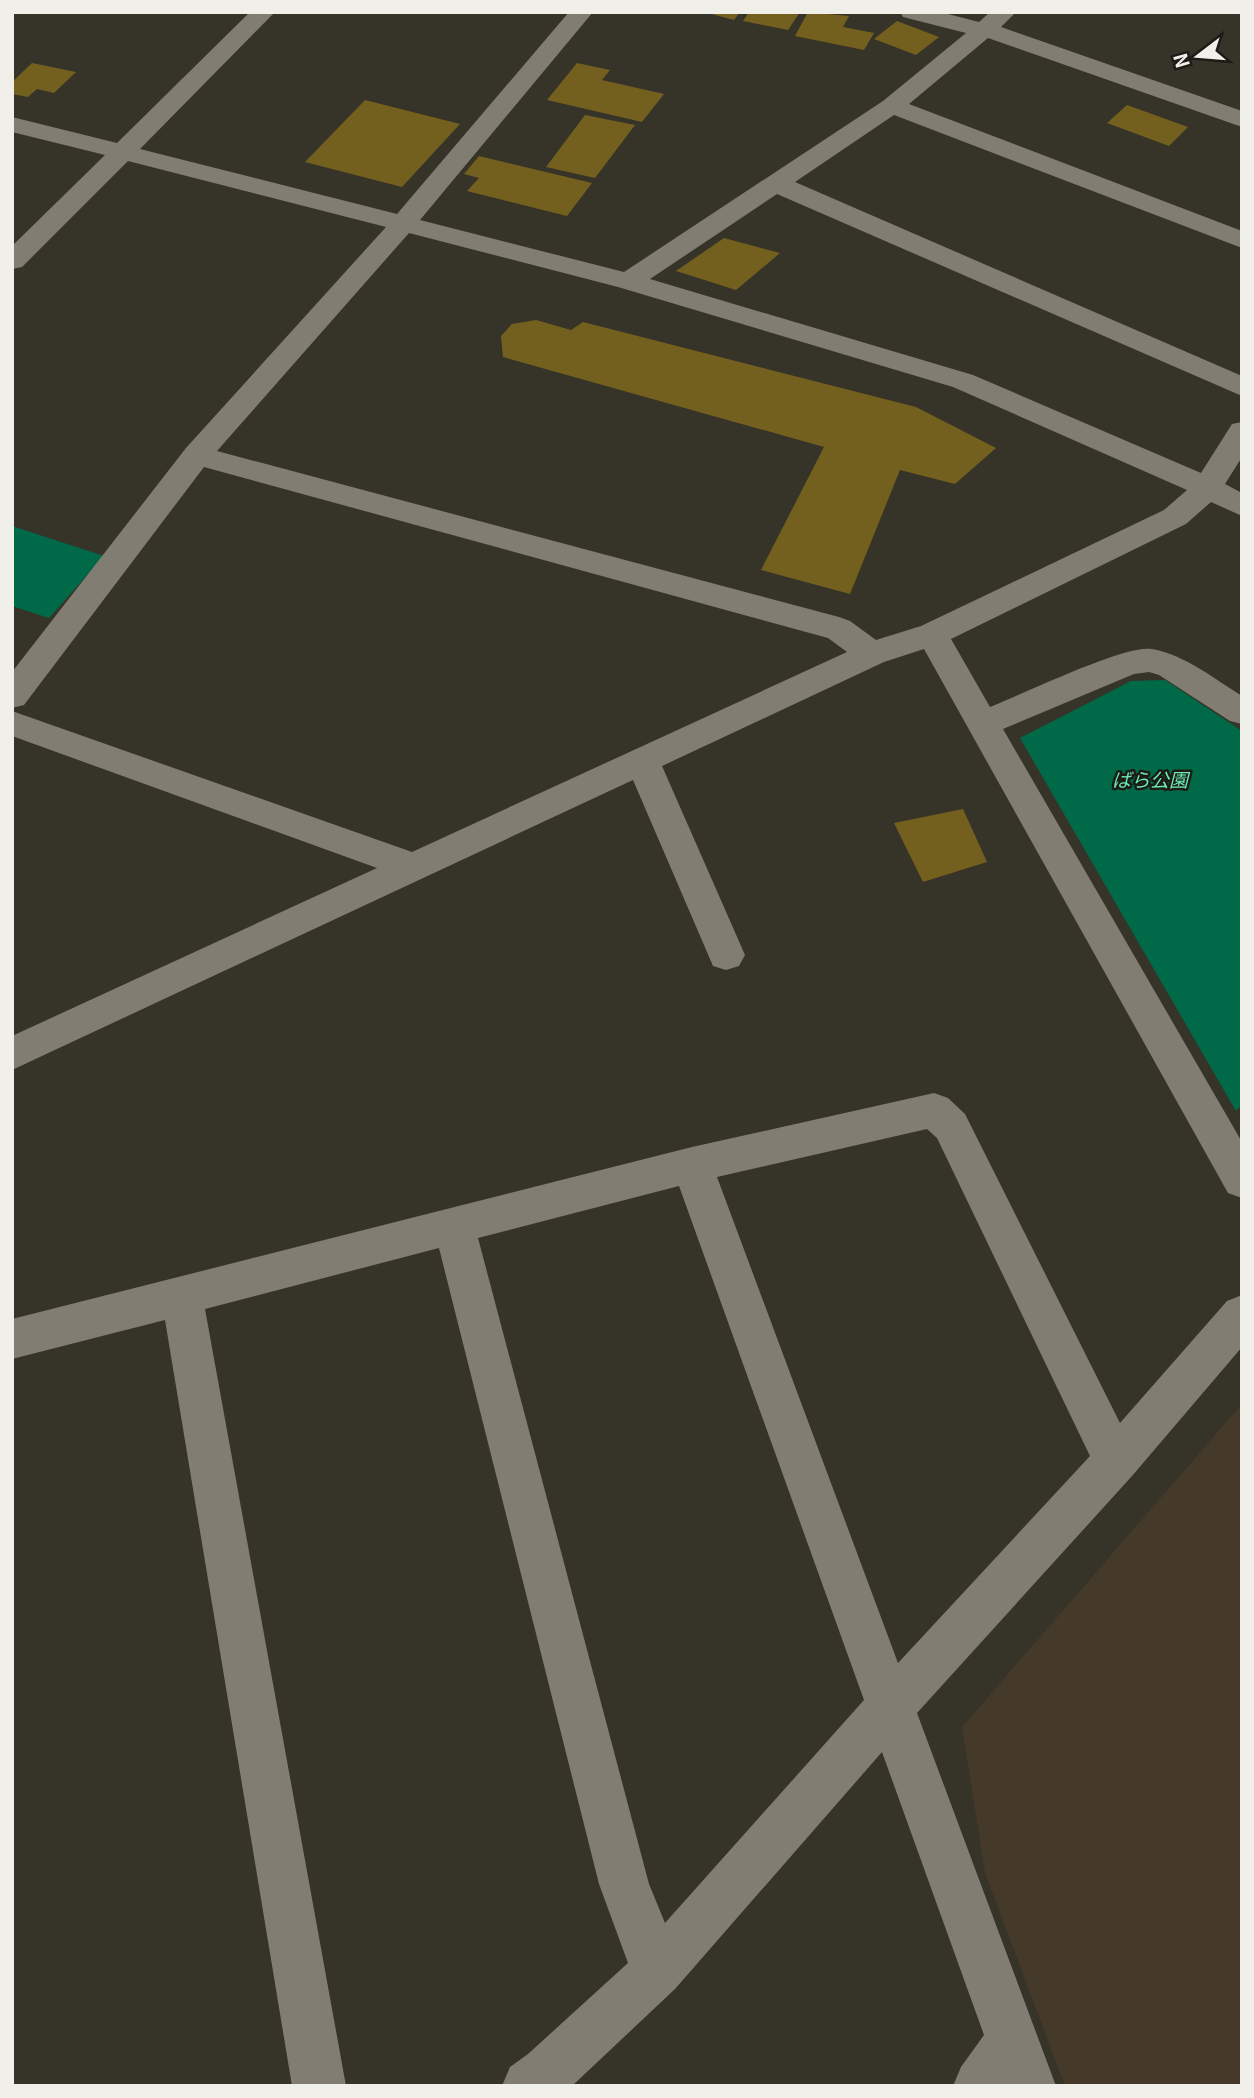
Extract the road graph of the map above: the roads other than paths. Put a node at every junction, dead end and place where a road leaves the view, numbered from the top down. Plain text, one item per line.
1 (264, 12) edge
2 (582, 12) edge
3 (911, 12) edge
4 (1005, 12) edge
5 (981, 30) junction
6 (892, 106) junction
7 (1242, 120) edge
8 (12, 124) edge
9 (122, 152) junction
10 (775, 183) junction
11 (403, 224) junction
12 (1242, 240) edge
13 (12, 261) edge
14 (628, 281) junction
15 (1242, 387) edge
16 (1242, 431) edge
17 (197, 455) junction
18 (1208, 488) junction
19 (1242, 506) edge
20 (932, 634) junction
21 (872, 654) junction
22 (12, 696) edge
23 (1242, 712) edge
24 (12, 723) edge
25 (985, 723) junction
26 (642, 760) junction
27 (413, 867) junction
28 (726, 955) dead end
29 (12, 1054) edge
30 (692, 1165) junction
31 (1242, 1180) edge
32 (454, 1225) junction
33 (182, 1297) junction
34 (1242, 1315) edge
35 (12, 1339) edge
36 (1116, 1461) junction
37 (891, 1705) junction
38 (657, 1970) junction
39 (1021, 2063) edge
40 (318, 2086) edge
41 (529, 2086) edge
42 (980, 2086) edge

1 - 9 street
2 - 11 street
3 - 5 street
4 - 5 street
5 - 6 street
5 - 7 street
6 - 10 street
6 - 12 street
8 - 9 street
9 - 11 street
9 - 13 street
10 - 14 street
10 - 15 street
11 - 14 street
11 - 17 street
14 - 18 street
16 - 18 street
17 - 21 street
17 - 22 street
18 - 19 street
18 - 20 street
20 - 21 street
20 - 25 street
21 - 26 street
23 - 25 street
24 - 27 street
25 - 31 street
26 - 27 street
26 - 28 street
27 - 29 street
30 - 32 street
30 - 36 street
30 - 37 street
32 - 33 street
32 - 38 street
33 - 35 street
33 - 40 street
34 - 36 street
36 - 37 street
37 - 38 street
37 - 39 street
38 - 41 street
39 - 42 street

